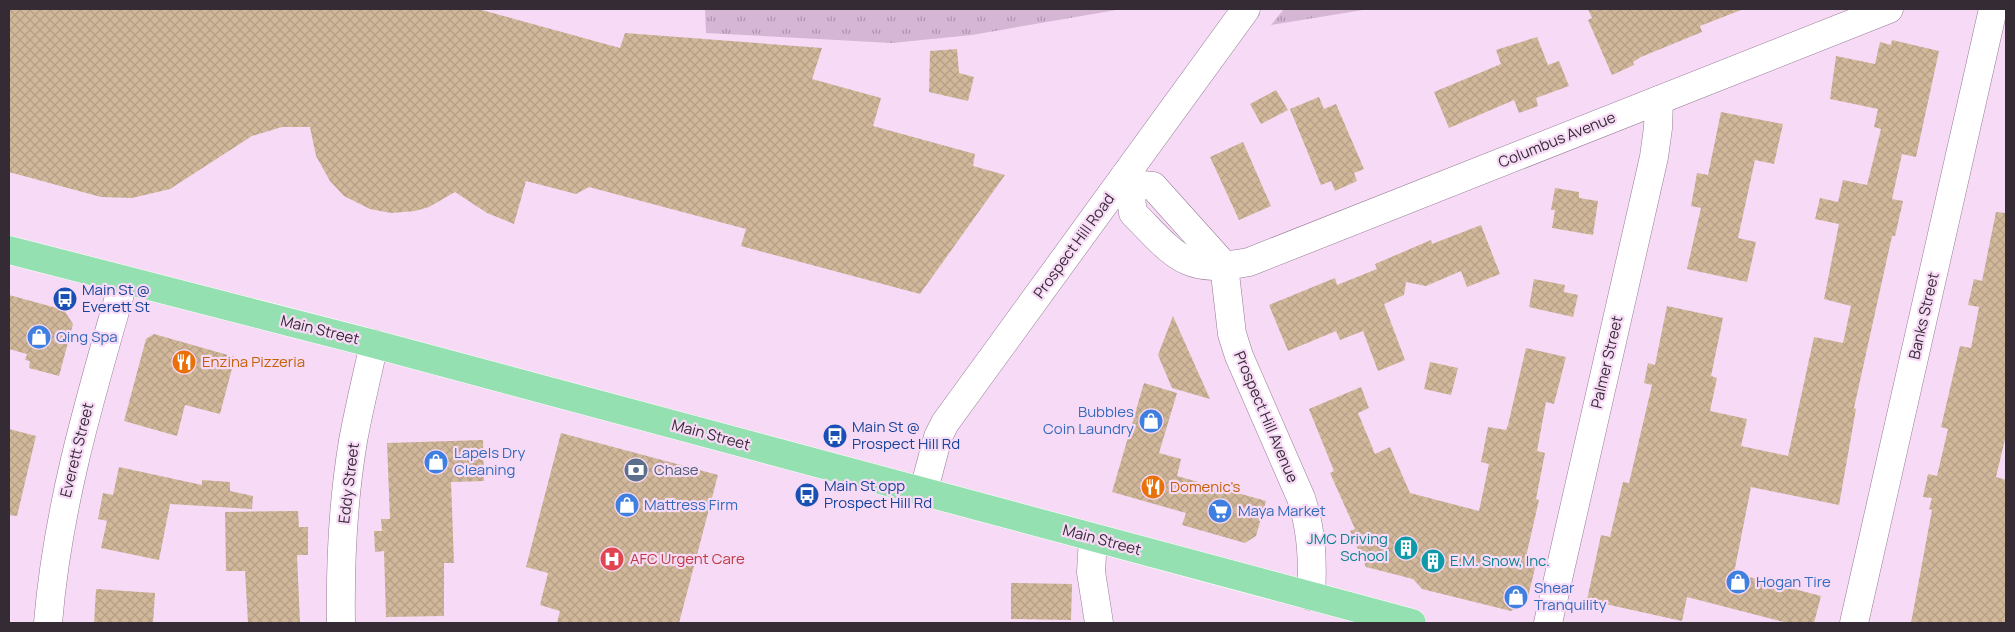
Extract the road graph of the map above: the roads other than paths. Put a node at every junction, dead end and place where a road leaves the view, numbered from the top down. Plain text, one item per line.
1 (1246, 9) edge
2 (1889, 9) edge
3 (1993, 9) edge
4 (1659, 100) junction
5 (1127, 180) junction
6 (9, 250) edge
7 (1224, 265) junction
8 (124, 280) junction
9 (374, 344) junction
10 (923, 493) junction
11 (1093, 538) junction
12 (1311, 596) junction
13 (48, 623) edge
14 (341, 623) edge
15 (1099, 623) edge
16 (1412, 623) edge
17 (1548, 623) edge
18 (1854, 623) edge

1 - 5 street, Prospect Hill Road
2 - 4 street, Columbus Avenue
3 - 18 street, Banks Street
4 - 7 street, Columbus Avenue
4 - 17 street, Palmer Street
5 - 7 street
5 - 10 street, Prospect Hill Road
6 - 8 main road, Main Street
7 - 12 street, Prospect Hill Avenue
8 - 9 main road, Main Street
8 - 13 street, Everett Street
9 - 10 main road, Main Street
9 - 14 street, Eddy Street
10 - 11 main road, Main Street
11 - 12 main road, Main Street
11 - 15 street
12 - 16 main road, Main Street

